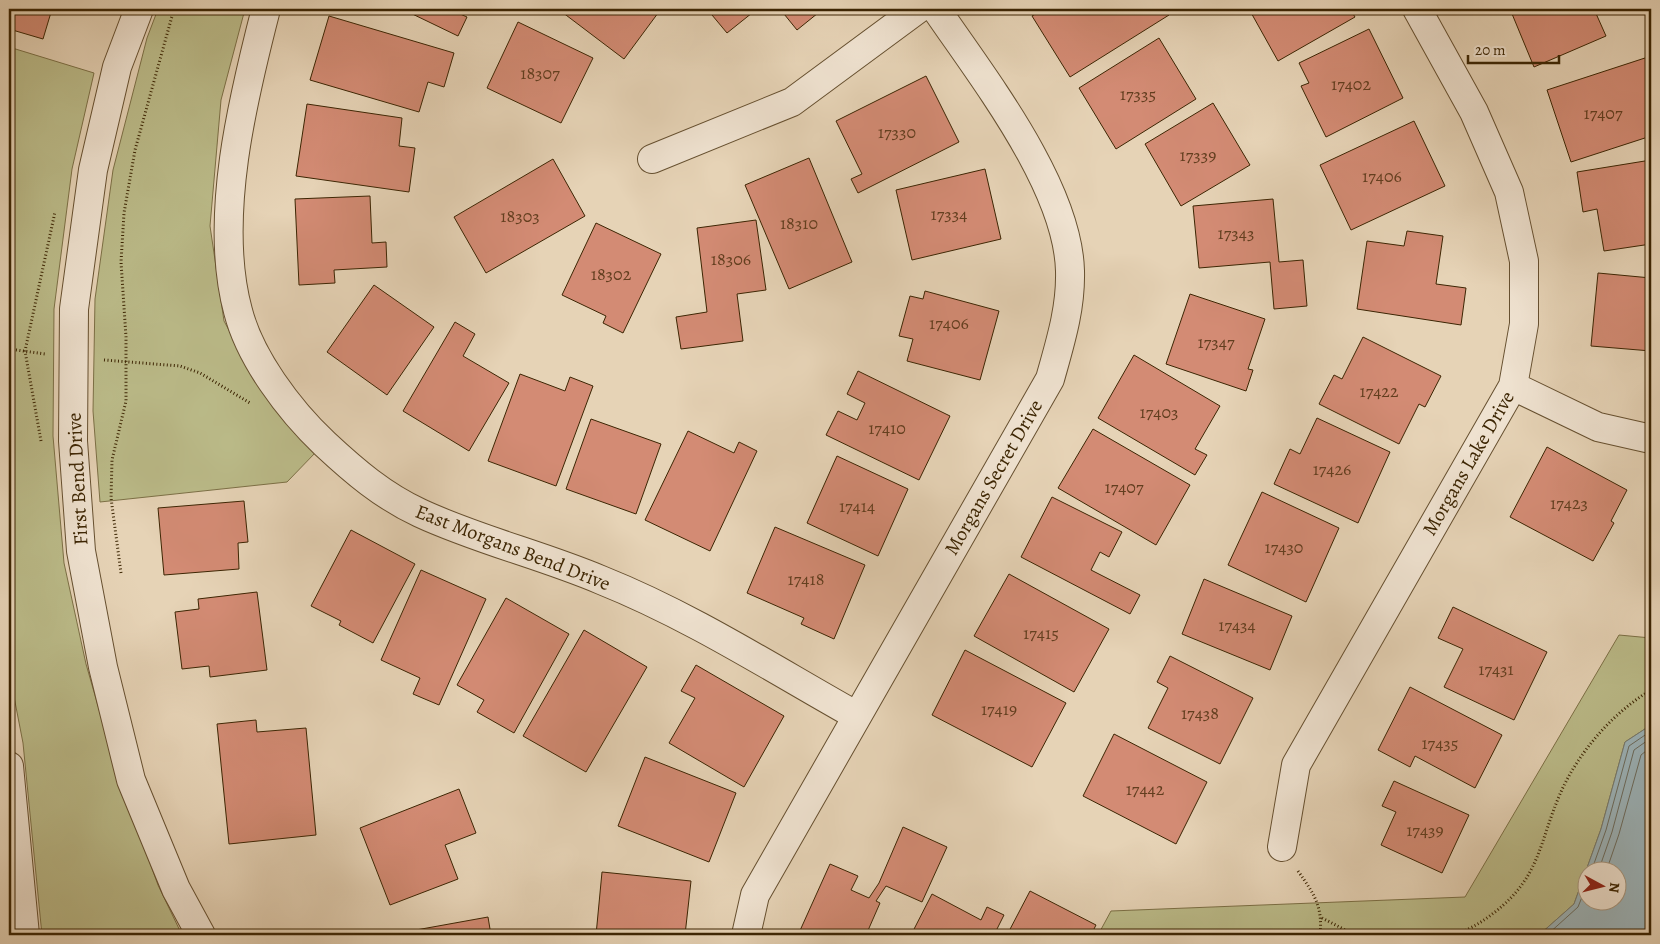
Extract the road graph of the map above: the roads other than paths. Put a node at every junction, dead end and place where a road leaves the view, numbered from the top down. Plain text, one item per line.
1 (139, 9) edge
2 (266, 9) edge
3 (918, 9) edge
4 (936, 9) edge
5 (1416, 9) edge
6 (652, 159) dead end
7 (1513, 386) junction
8 (1651, 439) edge
9 (857, 716) junction
10 (9, 766) edge
11 (1282, 848) road end
12 (25, 935) edge
13 (201, 935) edge
14 (746, 935) edge

1 - 13 street, First Bend Drive
2 - 9 street, East Morgans Bend Drive
3 - 6 street
4 - 9 street, Morgans Secret Drive
5 - 7 street, Morgans Lake Drive
7 - 8 street
7 - 11 street, Morgans Lake Drive
9 - 14 street, Morgans Secret Drive
10 - 12 street

